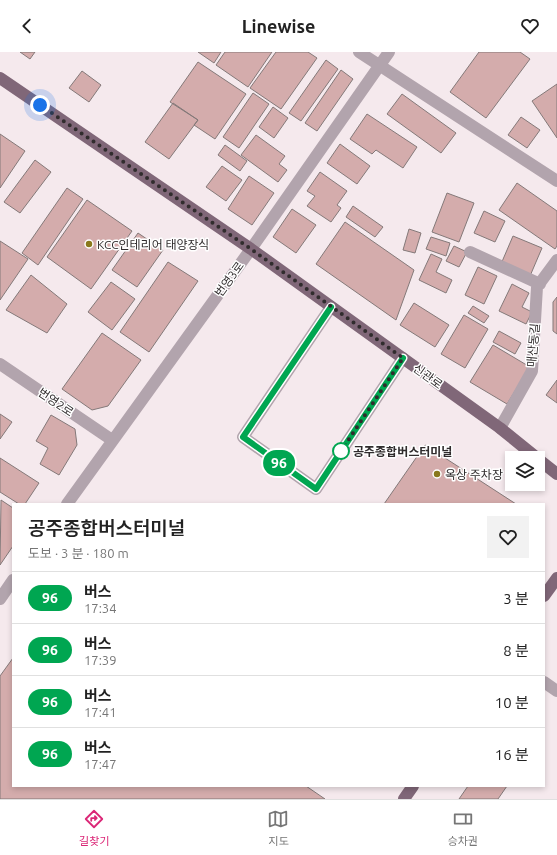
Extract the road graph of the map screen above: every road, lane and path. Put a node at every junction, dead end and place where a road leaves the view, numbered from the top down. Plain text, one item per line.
1 (359, 52) edge
2 (389, 52) edge
3 (379, 66) junction
4 (0, 78) edge
5 (557, 181) edge
6 (251, 249) junction
7 (470, 252) dead end
8 (557, 260) edge
9 (540, 284) junction
10 (331, 307) junction
11 (403, 358) junction
12 (0, 364) edge
13 (500, 428) junction
14 (112, 440) junction
15 (529, 451) edge
16 (545, 464) edge
17 (557, 474) edge
18 (68, 503) edge
19 (557, 578) edge
20 (12, 581) edge
21 (545, 595) edge
22 (0, 599) edge
23 (545, 683) edge
24 (557, 691) edge
25 (412, 787) edge
26 (404, 799) edge

1 - 3 street
2 - 3 street, 번영3로
3 - 5 street
3 - 6 street, 번영3로
4 - 6 main road, 신관로
6 - 10 main road, 신관로
6 - 14 street, 번영3로
7 - 9 street
8 - 9 street, 매산동길
9 - 13 street, 매산동길
10 - 11 main road, 신관로
10 - 11 street
11 - 13 main road, 신관로
12 - 14 street, 번영2로
13 - 15 main road, 신관로
14 - 18 street, 번영3로
16 - 17 main road, 신관로
19 - 21 main road
20 - 22 street
23 - 24 street
25 - 26 main road

